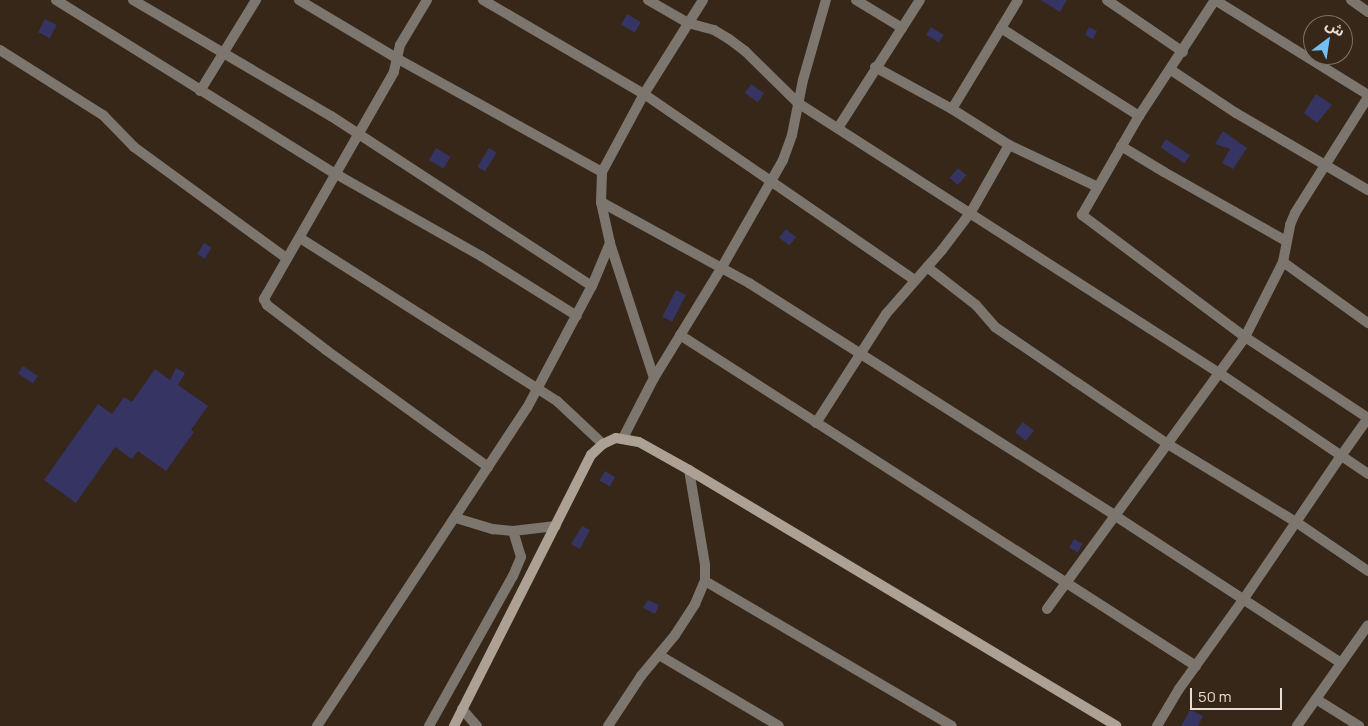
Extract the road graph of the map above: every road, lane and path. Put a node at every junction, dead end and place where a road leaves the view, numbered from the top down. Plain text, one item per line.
1 (56, 0) edge
2 (133, 0) edge
3 (256, 0) edge
4 (299, 0) edge
5 (427, 0) edge
6 (483, 0) edge
7 (648, 0) edge
8 (702, 0) edge
9 (826, 0) edge
10 (856, 0) edge
11 (920, 0) edge
12 (1018, 0) edge
13 (1215, 0) edge
14 (1351, 0) edge
15 (1110, 1) edge
16 (1368, 12) edge
17 (688, 23) junction
18 (902, 28) junction
19 (1001, 28) junction
20 (0, 50) edge
21 (1183, 52) junction
22 (223, 54) junction
23 (398, 59) junction
24 (875, 67) junction
25 (1171, 70) junction
26 (200, 91) junction
27 (644, 94) junction
28 (1368, 96) edge
29 (798, 103) junction
30 (952, 109) junction
31 (1139, 116) junction
32 (838, 128) junction
33 (357, 134) junction
34 (1009, 145) junction
35 (1121, 146) junction
36 (1325, 167) junction
37 (602, 172) junction
38 (336, 174) junction
39 (772, 181) junction
40 (1098, 187) junction
41 (1368, 190) edge
42 (601, 202) junction
43 (971, 212) junction
44 (300, 238) junction
45 (1286, 240) junction
46 (610, 243) junction
47 (286, 258) junction
48 (1283, 262) junction
49 (722, 267) junction
50 (927, 267) junction
51 (915, 280) junction
52 (592, 286) junction
53 (577, 316) junction
54 (1368, 323) edge
55 (680, 335) junction
56 (1245, 338) junction
57 (860, 355) junction
58 (1219, 373) junction
59 (654, 378) junction
60 (538, 389) junction
61 (816, 423) junction
62 (623, 438) junction
63 (1166, 443) junction
64 (603, 444) junction
65 (1341, 456) junction
66 (488, 468) junction
67 (689, 470) junction
68 (1368, 474) edge
69 (1114, 515) junction
70 (456, 518) junction
71 (1296, 522) junction
72 (556, 526) junction
73 (513, 531) junction
74 (1368, 571) edge
75 (705, 581) junction
76 (1067, 582) junction
77 (1243, 600) junction
78 (1047, 608) dead end
79 (1368, 625) edge
80 (659, 655) junction
81 (1341, 663) junction
82 (1196, 666) junction
83 (1316, 699) junction
84 (462, 709) junction
85 (317, 726) edge
86 (429, 726) edge
87 (454, 726) edge
88 (477, 726) edge
89 (608, 726) edge
90 (779, 726) edge
91 (952, 726) edge
92 (1116, 726) edge
93 (1156, 726) edge
94 (1297, 726) edge
95 (1359, 726) edge

1 - 26 street
2 - 22 street
3 - 22 street
4 - 23 street
5 - 23 street
6 - 27 street
7 - 17 street
8 - 17 street
9 - 29 street
10 - 18 street
11 - 18 street
12 - 19 street
13 - 21 street
13 - 28 street
14 - 16 street
15 - 21 street
17 - 27 street
17 - 29 street
18 - 24 street
19 - 30 street
19 - 31 street
20 - 47 street
21 - 25 street
22 - 26 street
22 - 33 street
23 - 33 street
23 - 37 street
24 - 30 street
24 - 32 street
25 - 31 street
25 - 36 street
26 - 38 street
27 - 37 street
27 - 39 street
28 - 36 street
29 - 32 street
29 - 39 street
30 - 34 street
31 - 35 street
32 - 43 street
33 - 38 street
33 - 52 street
34 - 40 street
34 - 43 street
35 - 40 street
35 - 45 street
36 - 41 street
36 - 45 street
37 - 42 street
38 - 44 street
38 - 53 street
39 - 49 street
39 - 51 street
40 - 56 street
42 - 46 street
42 - 49 street
43 - 50 street
43 - 58 street
44 - 47 street
44 - 60 street
45 - 48 street
46 - 52 street
46 - 59 street
47 - 66 street
48 - 54 street
48 - 56 street
49 - 55 street
49 - 57 street
50 - 51 street
50 - 63 street
51 - 57 street
52 - 53 street
53 - 60 street
55 - 59 street
55 - 61 street
56 - 58 street
56 - 65 street
57 - 61 street
57 - 69 street
58 - 63 street
58 - 65 street
59 - 62 street
60 - 64 street
60 - 66 street
61 - 76 street
62 - 64 main road
62 - 67 main road
63 - 69 street
63 - 71 street
64 - 72 main road
65 - 68 street
65 - 71 street
66 - 70 street
67 - 75 street
67 - 92 main road
69 - 76 street
69 - 77 street
70 - 73 street
70 - 85 street
71 - 74 street
71 - 77 street
72 - 73 street
72 - 84 main road
73 - 86 street
75 - 80 street
75 - 91 street
76 - 78 street
76 - 82 street
77 - 81 street
77 - 82 street
79 - 81 street
80 - 89 street
80 - 90 street
81 - 83 street
82 - 93 street
83 - 94 street
83 - 95 street
84 - 87 main road
84 - 88 street

